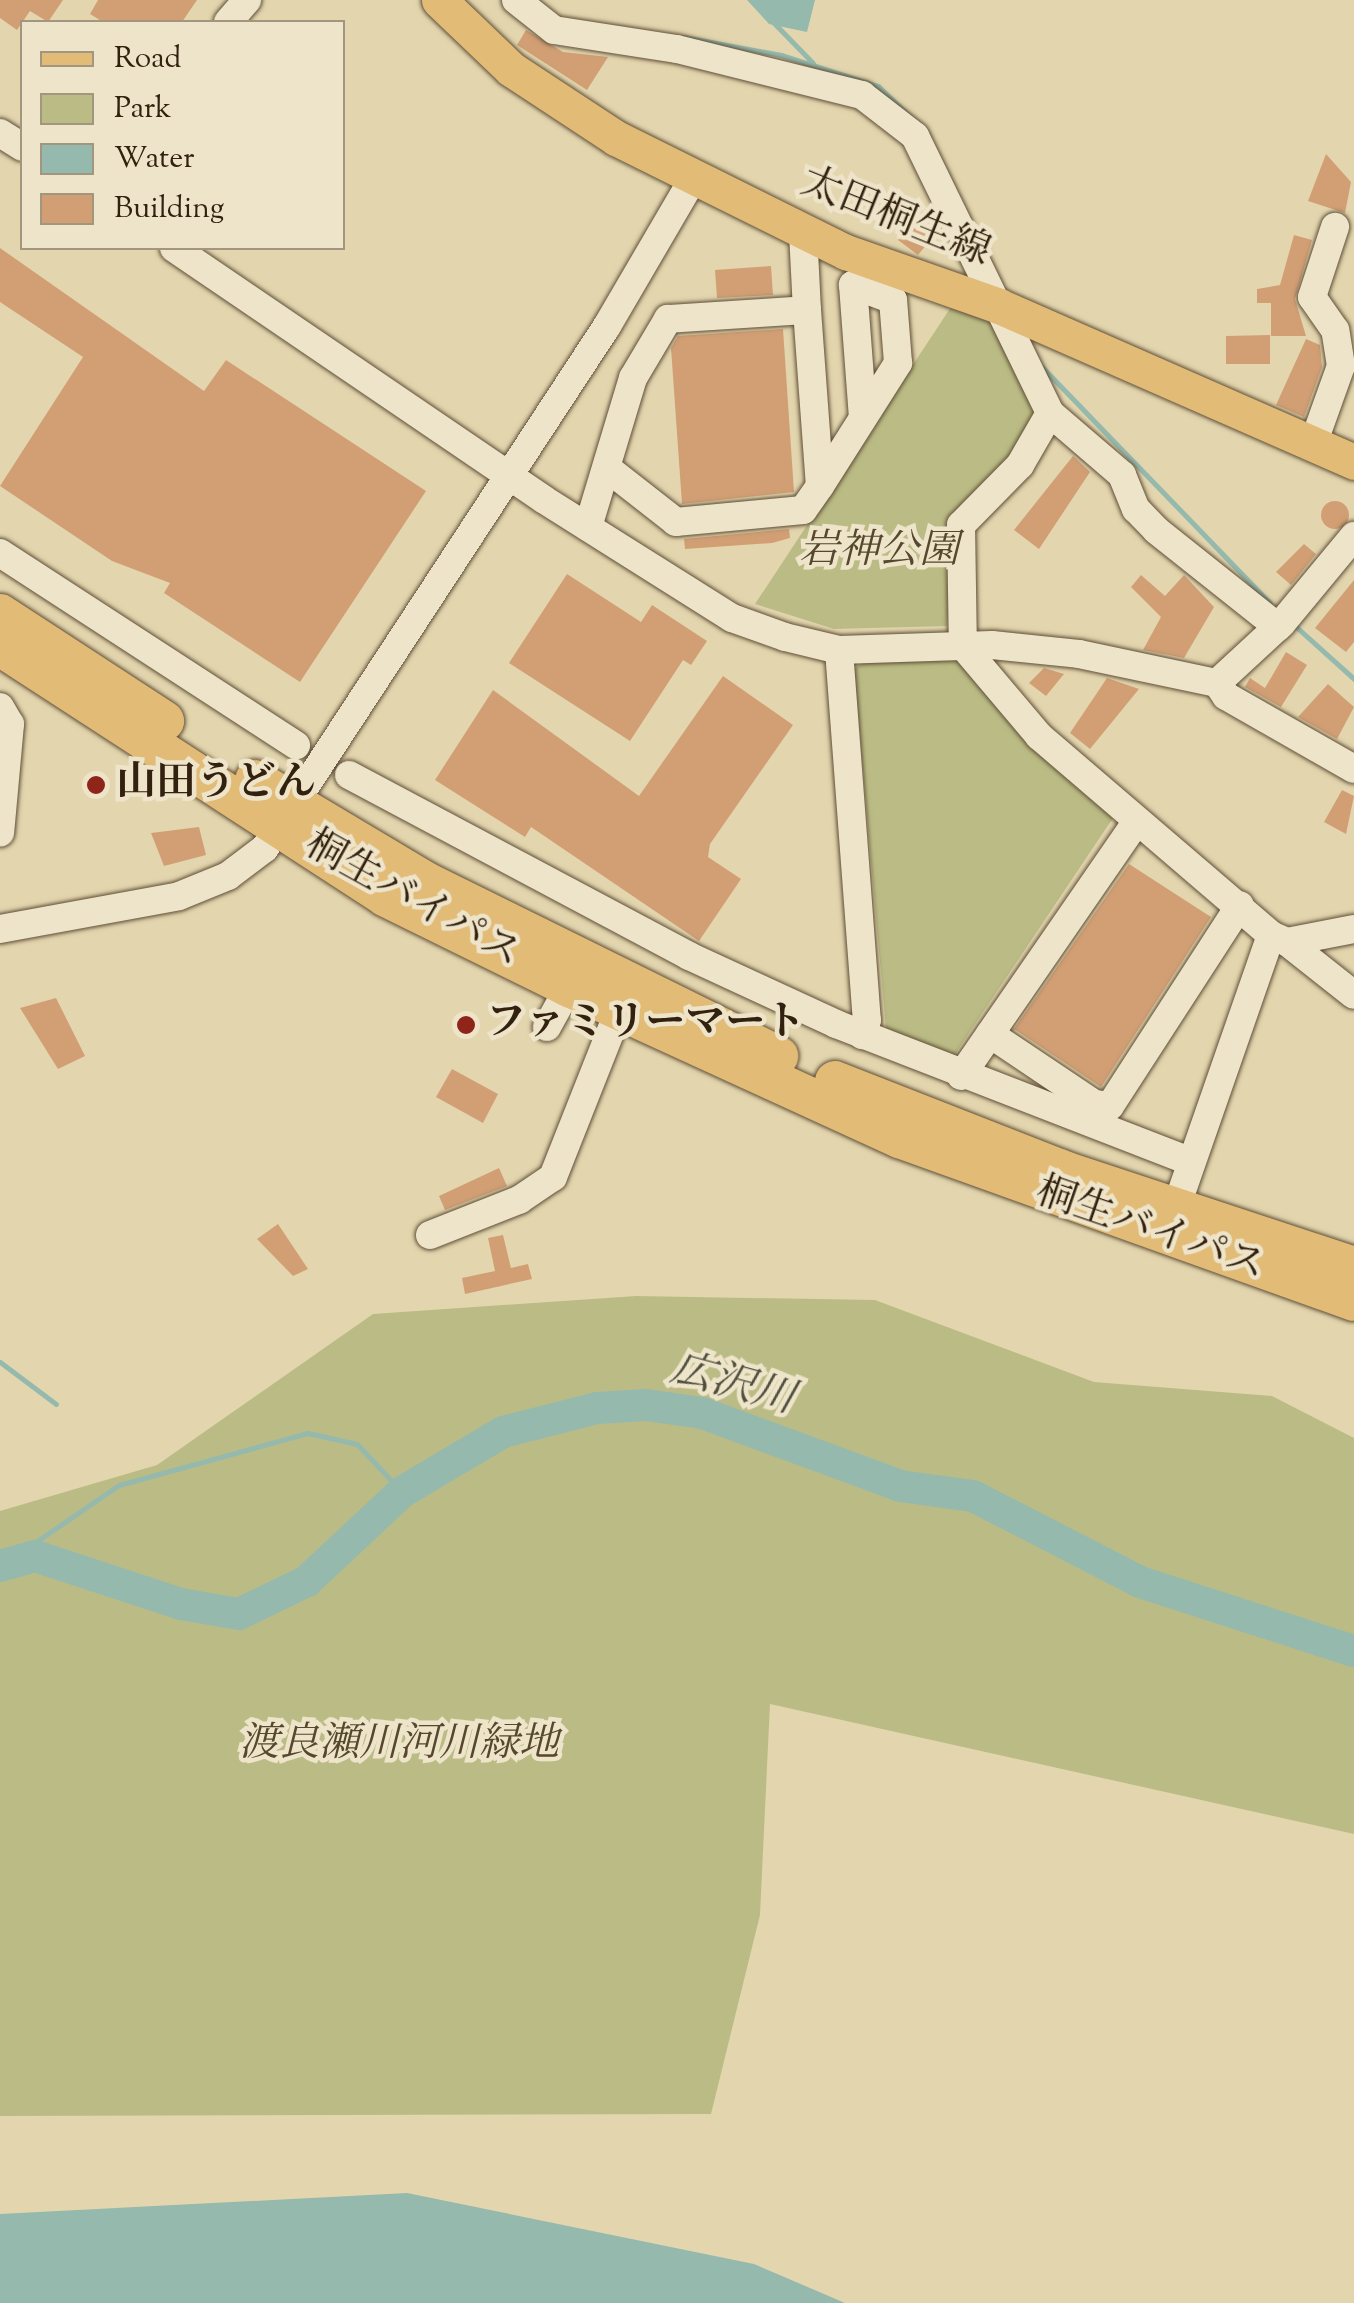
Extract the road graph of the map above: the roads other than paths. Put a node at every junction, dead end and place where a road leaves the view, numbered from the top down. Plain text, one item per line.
1 (247, 0) edge
2 (439, 0) edge
3 (516, 0) edge
4 (230, 20) edge
5 (694, 178) junction
6 (1335, 227) dead end
7 (804, 232) junction
8 (177, 250) edge
9 (1005, 309) junction
10 (807, 310) junction
11 (1050, 413) junction
12 (863, 418) dead end
13 (1314, 444) junction
14 (1354, 462) edge
15 (606, 468) junction
16 (510, 476) junction
17 (820, 486) junction
18 (588, 527) junction
19 (1354, 536) edge
20 (0, 553) edge
21 (0, 614) edge
22 (1284, 621) junction
23 (0, 646) edge
24 (963, 646) junction
25 (838, 650) junction
26 (1217, 682) junction
27 (0, 707) edge
28 (296, 745) dead end
29 (1354, 769) edge
30 (350, 775) dead end
31 (284, 812) junction
32 (1136, 820) junction
33 (0, 833) edge
34 (1240, 905) junction
35 (0, 928) edge
36 (1354, 929) edge
37 (1279, 939) junction
38 (569, 987) junction
39 (1354, 995) edge
40 (619, 1010) junction
41 (547, 1027) dead end
42 (862, 1034) junction
43 (990, 1034) junction
44 (961, 1076) junction
45 (1190, 1161) junction
46 (1175, 1210) junction
47 (430, 1235) dead end
48 (1354, 1267) edge
49 (1354, 1301) edge

1 - 4 street
2 - 5 main road, 太田桐生線
3 - 9 street
5 - 7 main road, 太田桐生線
5 - 16 street
6 - 13 street
7 - 9 main road, 太田桐生線
7 - 10 street
8 - 16 street
9 - 11 street
9 - 13 main road, 太田桐生線
10 - 15 street
10 - 17 street
11 - 22 street
11 - 24 street
12 - 17 street
13 - 14 main road, 太田桐生線
15 - 17 street
15 - 18 street
16 - 18 street
16 - 31 street
18 - 25 street
19 - 22 street
20 - 28 street
21 - 31 highway, 桐生バイパス
22 - 26 street
23 - 31 highway, 桐生バイパス
24 - 25 street
24 - 26 street
24 - 32 street
25 - 42 street
26 - 29 street
27 - 33 street
30 - 42 street
31 - 35 street
31 - 38 highway, 桐生バイパス
31 - 46 highway, 桐生バイパス
32 - 34 street
32 - 43 street
34 - 37 street
34 - 43 street
36 - 37 street
37 - 39 street
37 - 45 street
38 - 40 highway, 桐生バイパス
38 - 41 street
40 - 47 street
40 - 49 highway, 桐生バイパス
42 - 44 street
43 - 44 street
44 - 45 street
45 - 46 street
46 - 48 highway, 桐生バイパス

